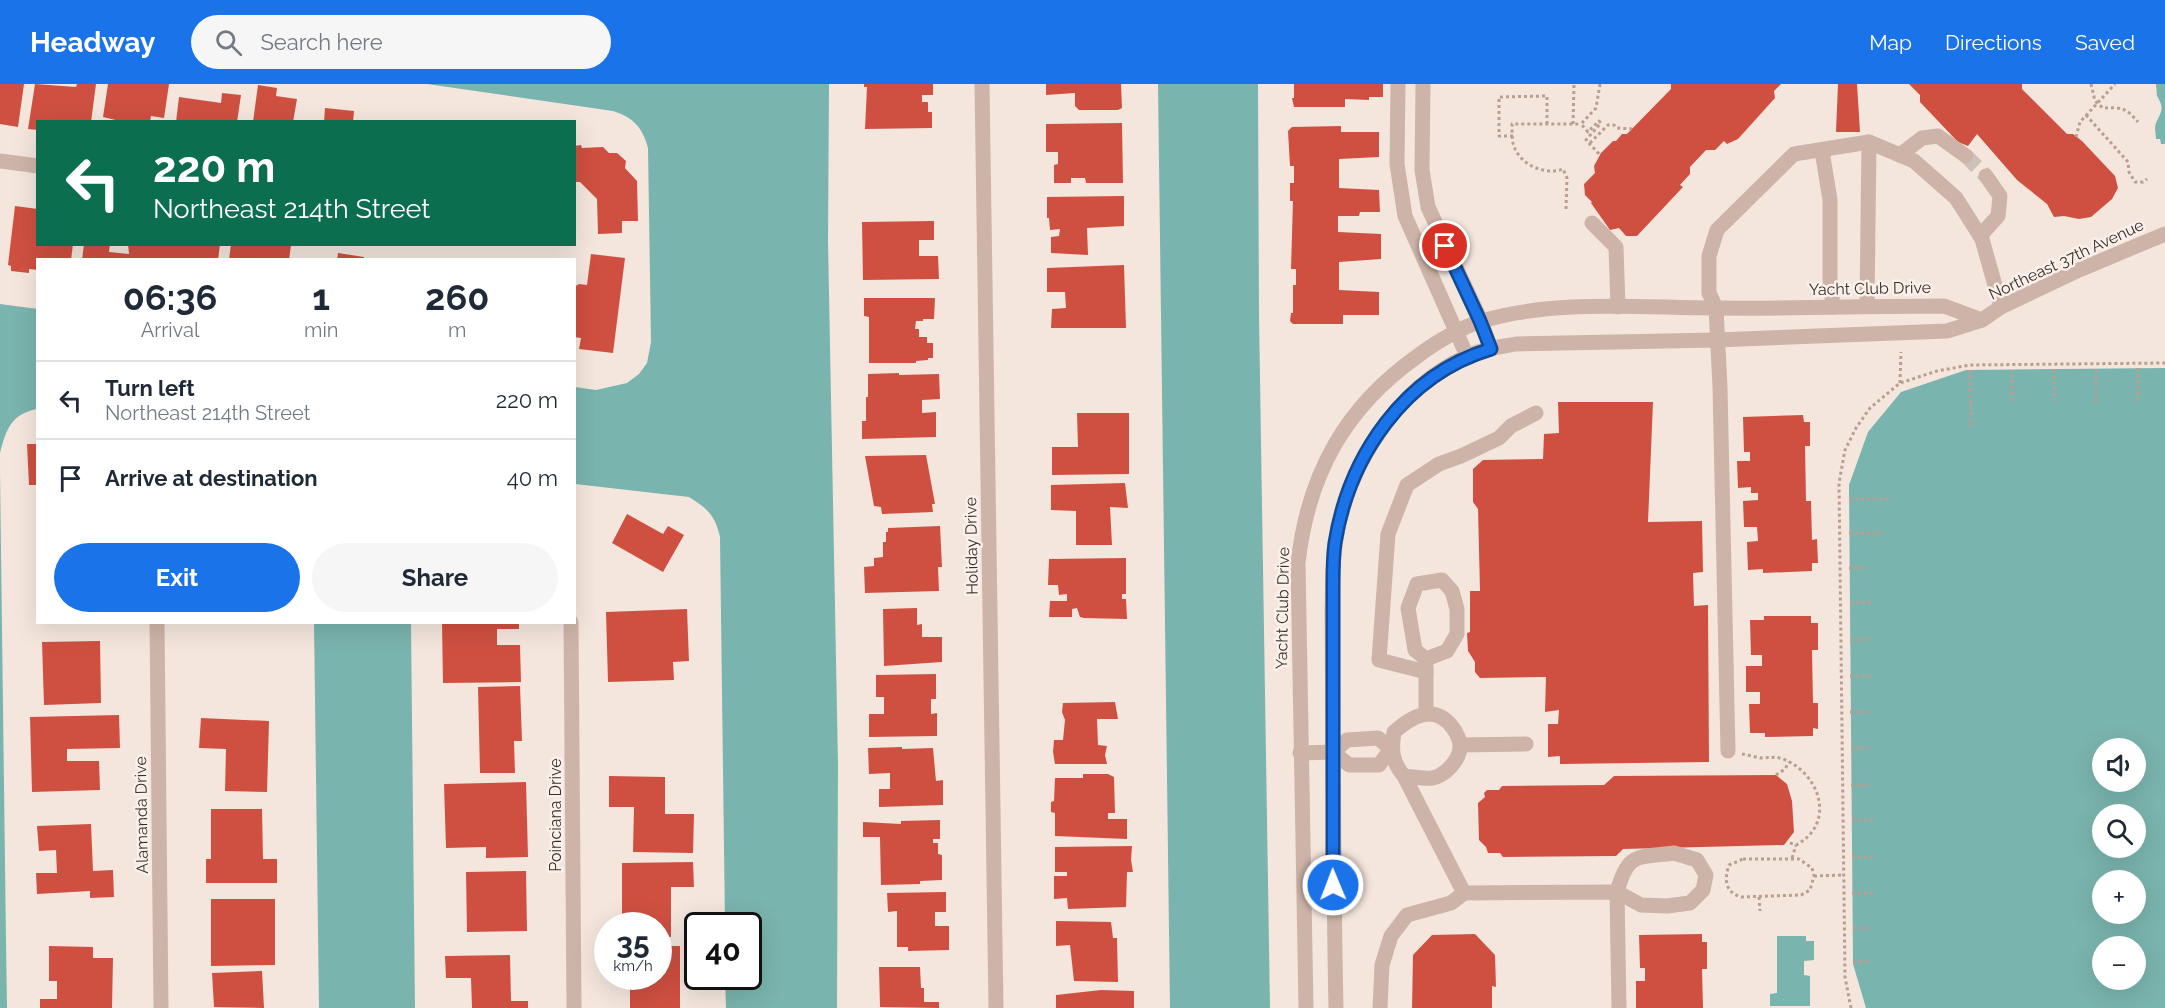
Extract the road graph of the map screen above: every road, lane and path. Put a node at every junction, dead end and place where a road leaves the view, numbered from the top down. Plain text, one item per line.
1 (982, 84) edge
2 (1398, 84) edge
3 (1423, 84) edge
4 (1574, 84) edge
5 (1600, 84) edge
6 (2091, 84) edge
7 (2115, 84) edge
8 (2098, 103) junction
9 (2086, 115) junction
10 (2138, 122) dead end
11 (1547, 124) junction
12 (1574, 124) junction
13 (1581, 124) junction
14 (1632, 129) dead end
15 (1513, 136) junction
16 (2076, 137) dead end
17 (1869, 142) junction
18 (1590, 143) junction
19 (1822, 151) junction
20 (1900, 155) junction
21 (1601, 156) dead end
22 (1966, 156) tunnel mouth
23 (0, 161) edge
24 (36, 166) edge
25 (1986, 176) tunnel mouth
26 (2147, 178) dead end
27 (1428, 207) junction
28 (1566, 209) dead end
29 (1405, 216) junction
30 (1592, 223) dead end
31 (2165, 234) edge
32 (1980, 236) junction
33 (1867, 306) junction
34 (1618, 307) junction
35 (1833, 307) junction
36 (2001, 307) junction
37 (1716, 308) junction
38 (1982, 320) junction
39 (1480, 321) junction
40 (1456, 333) junction
41 (1717, 340) junction
42 (1491, 349) junction
43 (1901, 352) dead end
44 (1467, 356) junction
45 (2165, 363) edge
46 (2138, 368) dead end
47 (2054, 369) dead end
48 (2096, 369) dead end
49 (1970, 370) dead end
50 (2012, 370) dead end
51 (1900, 383) junction
52 (2012, 401) dead end
53 (2055, 401) dead end
54 (2138, 401) dead end
55 (2096, 402) dead end
56 (1536, 413) dead end
57 (1971, 427) dead end
58 (1849, 499) dead end
59 (1892, 499) dead end
60 (1884, 533) dead end
61 (1849, 534) dead end
62 (1849, 568) dead end
63 (1868, 568) dead end
64 (1872, 602) dead end
65 (1850, 603) dead end
66 (157, 624) edge
67 (571, 624) edge
68 (1873, 639) dead end
69 (1850, 640) dead end
70 (1426, 665) junction
71 (1850, 676) dead end
72 (1872, 676) dead end
73 (1850, 712) dead end
74 (1870, 712) dead end
75 (1426, 714) junction
76 (1526, 744) dead end
77 (1460, 745) junction
78 (1851, 748) dead end
79 (1870, 748) dead end
80 (1391, 749) junction
81 (1728, 751) joint
82 (1333, 752) junction
83 (1300, 753) junction
84 (1789, 762) junction
85 (1776, 775) dead end
86 (1404, 776) junction
87 (1851, 785) dead end
88 (1870, 785) dead end
89 (1852, 820) dead end
90 (1875, 820) dead end
91 (1787, 842) dead end
92 (1796, 845) junction
93 (1852, 857) dead end
94 (1875, 857) dead end
95 (1792, 859) junction
96 (1844, 875) junction
97 (1815, 876) junction
98 (1617, 892) junction
99 (1464, 893) junction
100 (1852, 893) dead end
101 (1876, 893) dead end
102 (1759, 897) junction
103 (1760, 911) dead end
104 (1852, 928) dead end
105 (1871, 928) dead end
106 (1871, 961) dead end
107 (1853, 962) dead end
108 (161, 1008) edge
109 (574, 1008) edge
110 (996, 1008) edge
111 (1306, 1008) edge
112 (1336, 1008) edge
113 (1380, 1008) edge
114 (1619, 1008) edge
115 (1851, 1008) edge

1 - 110 street, Holiday Drive
2 - 29 street
3 - 27 street
4 - 12 path
5 - 13 path
6 - 8 path
7 - 8 path
8 - 9 path
8 - 10 path
9 - 16 path
9 - 26 path
11 - 12 path
11 - 15 path
11 - 15 path
12 - 13 path
13 - 18 path
14 - 18 path
15 - 28 path
17 - 19 street
17 - 20 street
17 - 33 street
18 - 21 path
19 - 35 street
19 - 37 street
20 - 22 street
20 - 32 street
23 - 24 street
25 - 32 street
27 - 29 street
27 - 39 street
29 - 40 street
30 - 34 street
31 - 36 street, Northeast 37th Avenue
32 - 36 street
33 - 35 street, Yacht Club Drive
33 - 38 street, Yacht Club Drive
34 - 37 street, Yacht Club Drive
34 - 39 street, Yacht Club Drive
35 - 37 street, Yacht Club Drive
36 - 38 street, Northeast 37th Avenue
37 - 41 street
38 - 41 street
39 - 40 street, Yacht Club Drive
39 - 42 street
40 - 44 street
40 - 83 street, Yacht Club Drive
41 - 42 street
41 - 81 street
42 - 44 street
43 - 51 path
44 - 82 street
45 - 51 path
46 - 54 path
47 - 53 path
48 - 55 path
49 - 57 path
50 - 52 path
51 - 96 path
56 - 70 street
58 - 59 path
60 - 61 path
62 - 63 path
64 - 65 path
66 - 108 street, Alamanda Drive
67 - 109 street, Poinciana Drive
68 - 69 path
70 - 70 street
70 - 75 street
71 - 72 path
73 - 74 path
75 - 77 street
75 - 80 street
76 - 77 street
77 - 86 street
78 - 79 path
80 - 82 street
80 - 82 street
80 - 86 street
81 - 84 path
82 - 83 street
82 - 112 street
83 - 111 street, Yacht Club Drive
84 - 85 path
84 - 92 path
86 - 99 street
87 - 88 path
89 - 90 path
91 - 92 path
92 - 95 path
93 - 94 path
95 - 97 path
95 - 102 path
96 - 97 path
96 - 115 path
97 - 102 path
98 - 98 street
98 - 99 street
98 - 114 street
99 - 113 street
100 - 101 path
102 - 103 path
104 - 105 path
106 - 107 path

